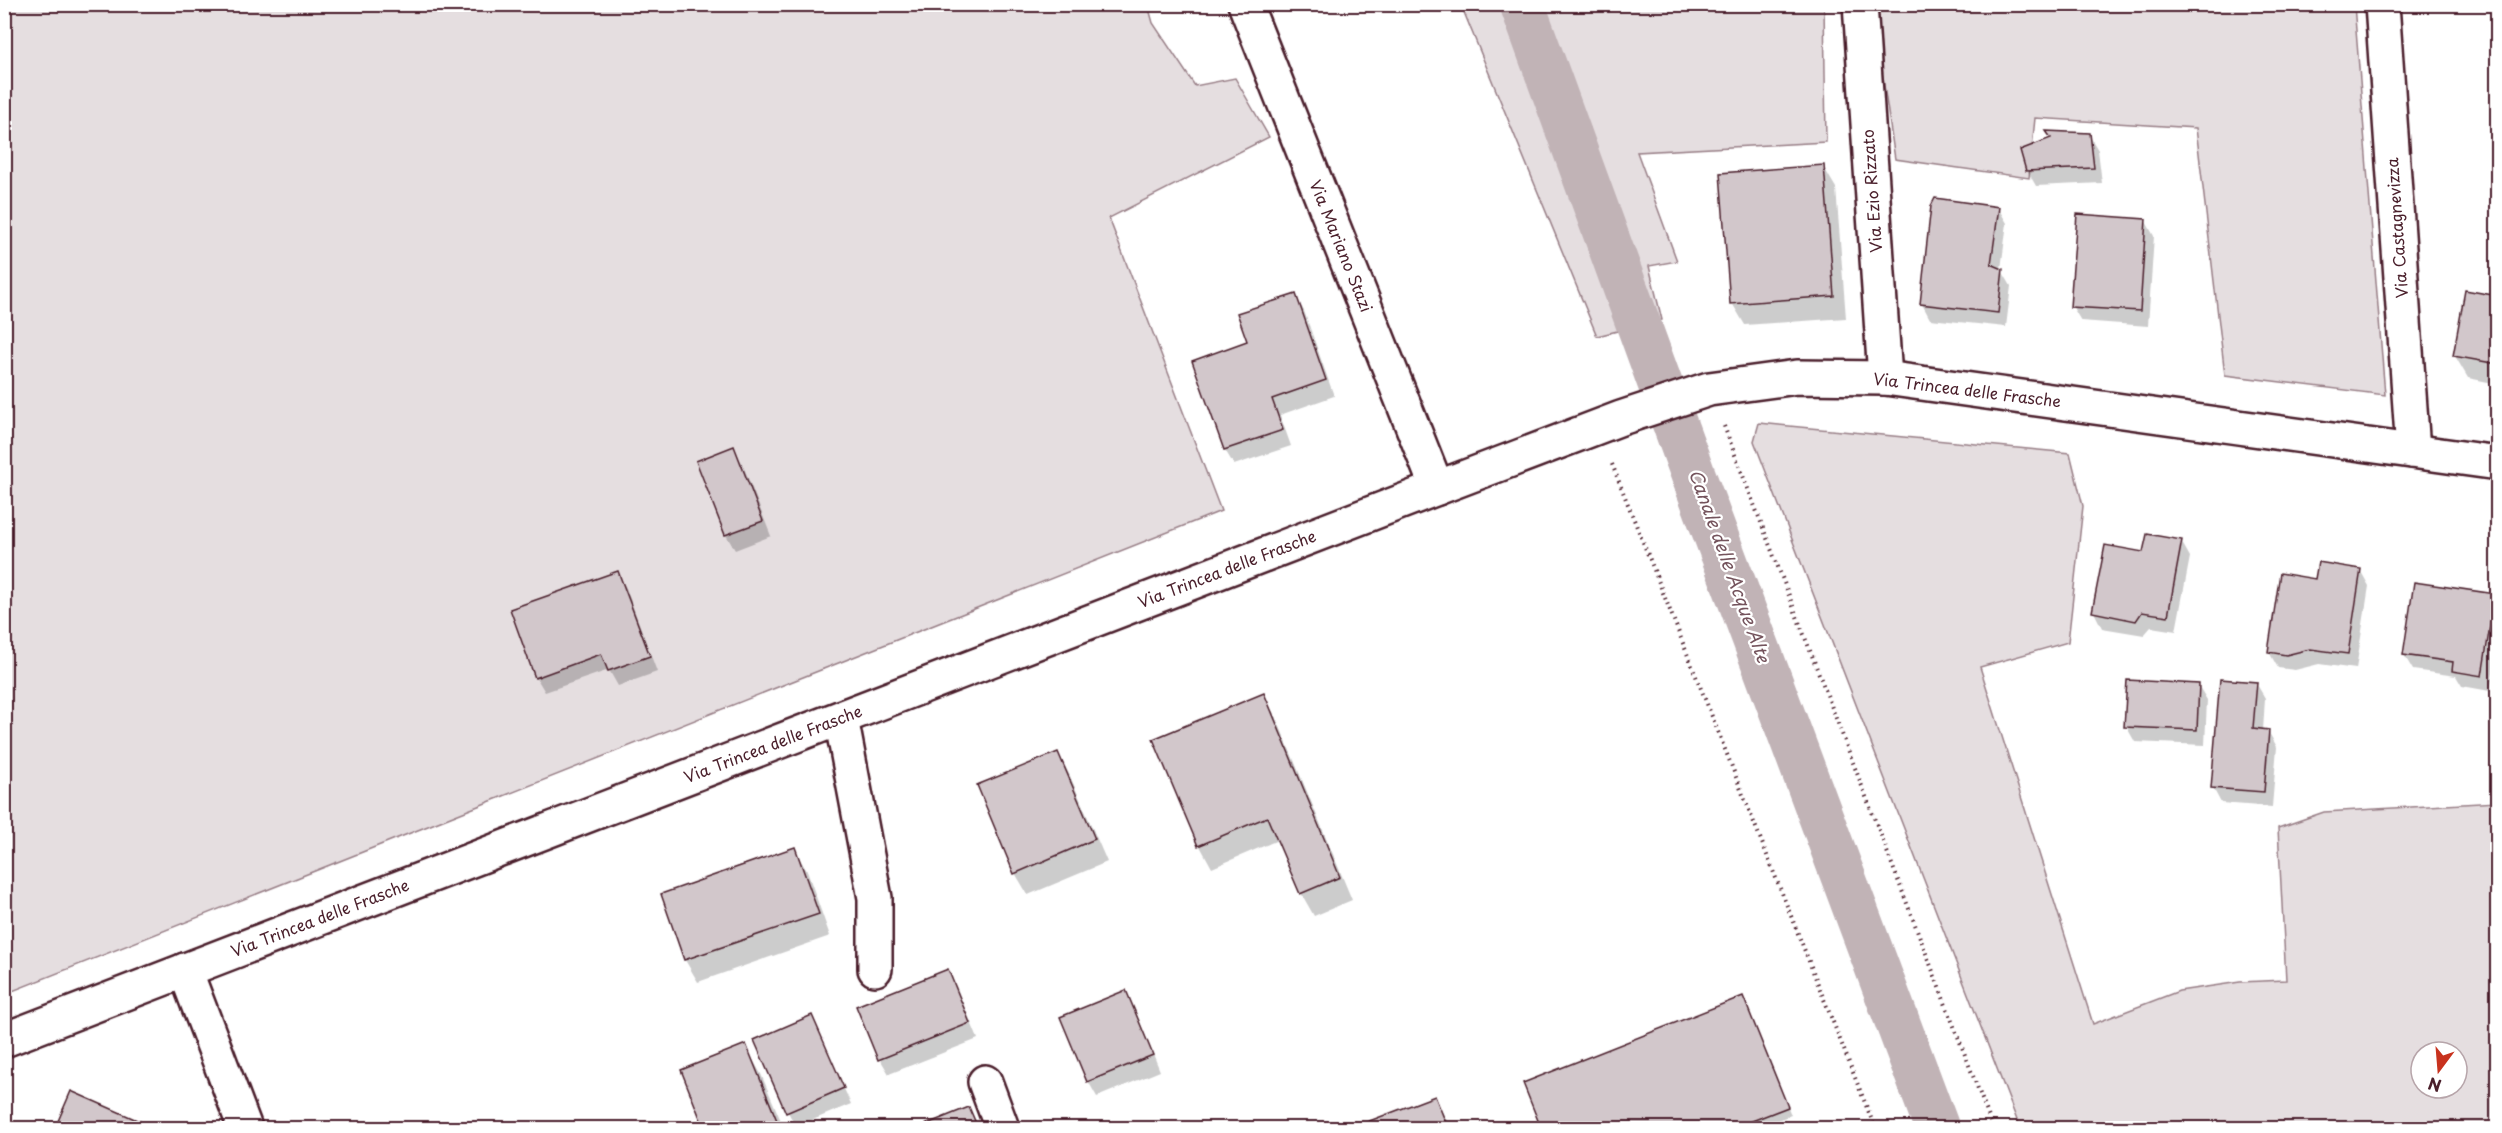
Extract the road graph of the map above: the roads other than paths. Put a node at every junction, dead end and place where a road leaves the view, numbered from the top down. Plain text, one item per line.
1 (1245, 4) edge
2 (1860, 4) edge
3 (2382, 4) edge
4 (1885, 378) junction
5 (2413, 451) junction
6 (2498, 463) edge
7 (1437, 488) junction
8 (841, 718) junction
9 (875, 969) dead end
10 (185, 970) junction
11 (4, 1040) edge
12 (985, 1082) dead end
13 (245, 1128) edge
14 (1002, 1128) edge

1 - 7 street, Via Mariano Stazi
2 - 4 street, Via Ezio Rizzato
3 - 5 street, Via Castagnevizza
4 - 5 street, Via Trincea delle Frasche
4 - 7 street, Via Trincea delle Frasche
5 - 6 street, Via Trincea delle Frasche
7 - 8 street, Via Trincea delle Frasche
8 - 9 street
8 - 10 street, Via Trincea delle Frasche
10 - 11 street, Via Trincea delle Frasche
10 - 13 street
12 - 14 street

